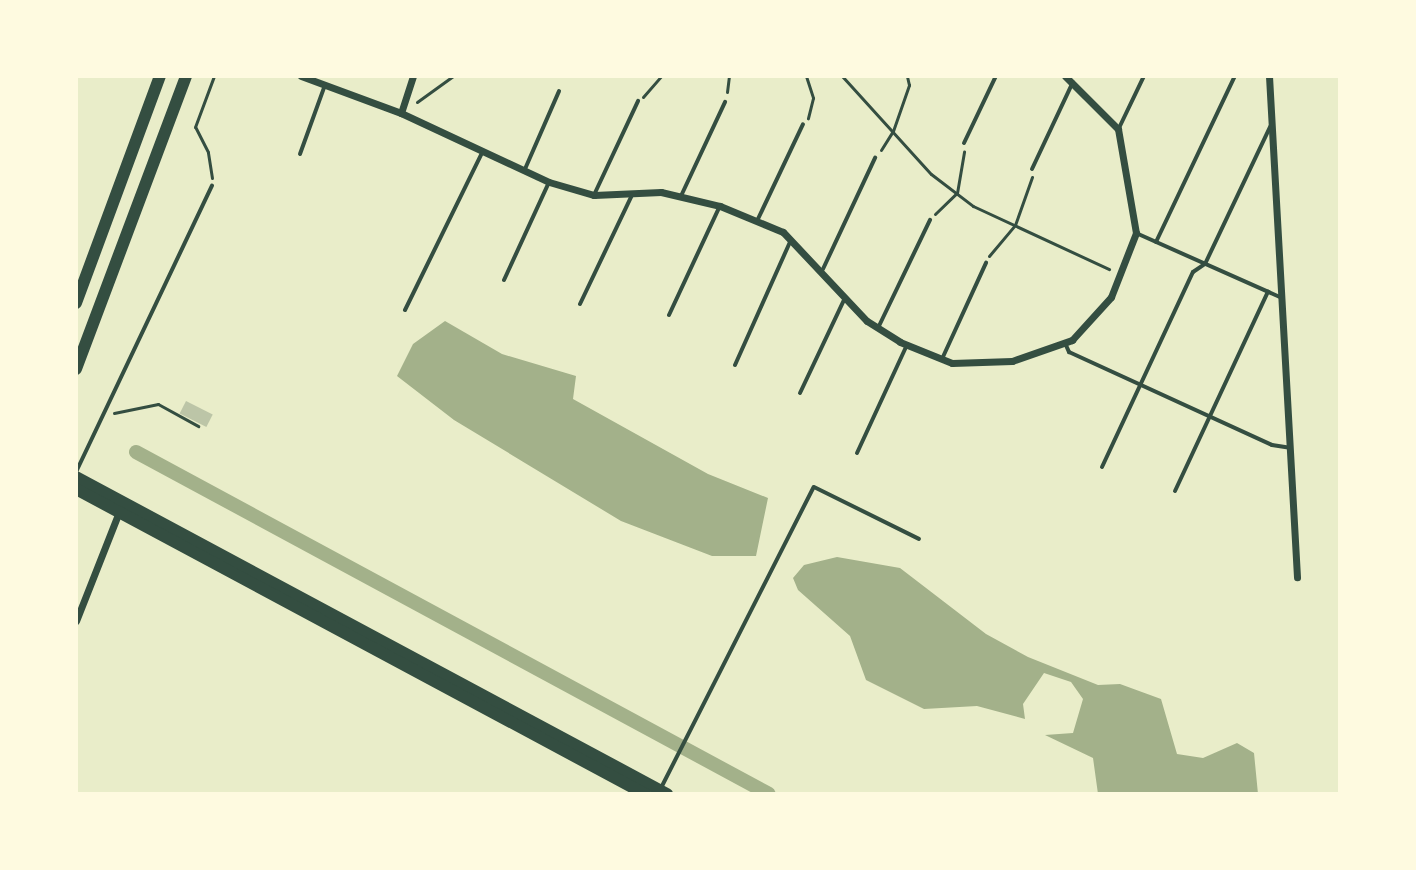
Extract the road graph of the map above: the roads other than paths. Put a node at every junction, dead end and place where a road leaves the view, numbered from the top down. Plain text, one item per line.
1 (160, 76) edge
2 (186, 76) edge
3 (301, 76) edge
4 (413, 76) edge
5 (996, 76) edge
6 (1065, 76) edge
7 (1144, 76) edge
8 (1235, 76) edge
9 (1269, 76) edge
10 (1074, 80) junction
11 (325, 85) junction
12 (559, 91) dead end
13 (638, 101) road end
14 (725, 102) road end
15 (401, 113) junction
16 (803, 124) road end
17 (1271, 125) junction
18 (1118, 129) junction
19 (964, 143) road end
20 (483, 151) junction
21 (300, 154) dead end
22 (875, 158) road end
23 (1032, 169) road end
24 (524, 171) junction
25 (549, 182) junction
26 (212, 186) road end
27 (633, 193) junction
28 (594, 195) junction
29 (681, 196) junction
30 (720, 206) junction
31 (930, 220) road end
32 (757, 221) junction
33 (1136, 233) junction
34 (791, 240) junction
35 (1156, 242) junction
36 (986, 263) road end
37 (1205, 264) junction
38 (823, 269) junction
39 (504, 280) dead end
40 (1268, 292) junction
41 (846, 295) junction
42 (1282, 298) junction
43 (76, 303) edge
44 (580, 304) dead end
45 (405, 310) dead end
46 (669, 315) dead end
47 (878, 328) junction
48 (1065, 343) junction
49 (907, 345) junction
50 (942, 359) junction
51 (735, 365) dead end
52 (76, 369) edge
53 (1141, 385) junction
54 (800, 393) dead end
55 (1211, 417) junction
56 (1290, 448) junction
57 (857, 453) dead end
58 (1102, 467) dead end
59 (76, 475) edge
60 (76, 489) edge
61 (1175, 491) dead end
62 (121, 507) junction
63 (919, 539) dead end
64 (1297, 577) dead end
65 (76, 621) edge
66 (661, 793) edge
67 (645, 794) edge

1 - 43 main road
2 - 52 main road
3 - 11 street
4 - 15 street
5 - 19 lane
6 - 10 street
7 - 18 lane
8 - 35 lane
9 - 17 street
10 - 18 street
10 - 23 lane
11 - 15 street
11 - 21 lane
12 - 24 lane
13 - 28 lane
14 - 29 lane
15 - 20 street
16 - 32 lane
17 - 37 lane
17 - 42 street
18 - 33 street
20 - 24 street
20 - 45 lane
22 - 38 lane
24 - 25 street
25 - 28 street
25 - 39 lane
26 - 59 lane
27 - 28 street
27 - 29 street
27 - 44 lane
29 - 30 street
30 - 32 street
30 - 46 lane
31 - 47 lane
32 - 34 street
33 - 35 lane
33 - 48 street
34 - 38 street
34 - 51 lane
35 - 37 lane
36 - 50 lane
37 - 40 lane
37 - 53 lane
38 - 41 street
40 - 42 lane
40 - 55 lane
41 - 47 street
41 - 54 lane
42 - 56 street
47 - 49 street
48 - 50 street
48 - 53 lane
49 - 50 street
49 - 57 lane
53 - 55 lane
53 - 58 lane
55 - 56 lane
55 - 61 lane
56 - 64 street
59 - 62 main road
60 - 62 main road
62 - 65 street
62 - 66 main road
62 - 67 main road
63 - 66 lane

